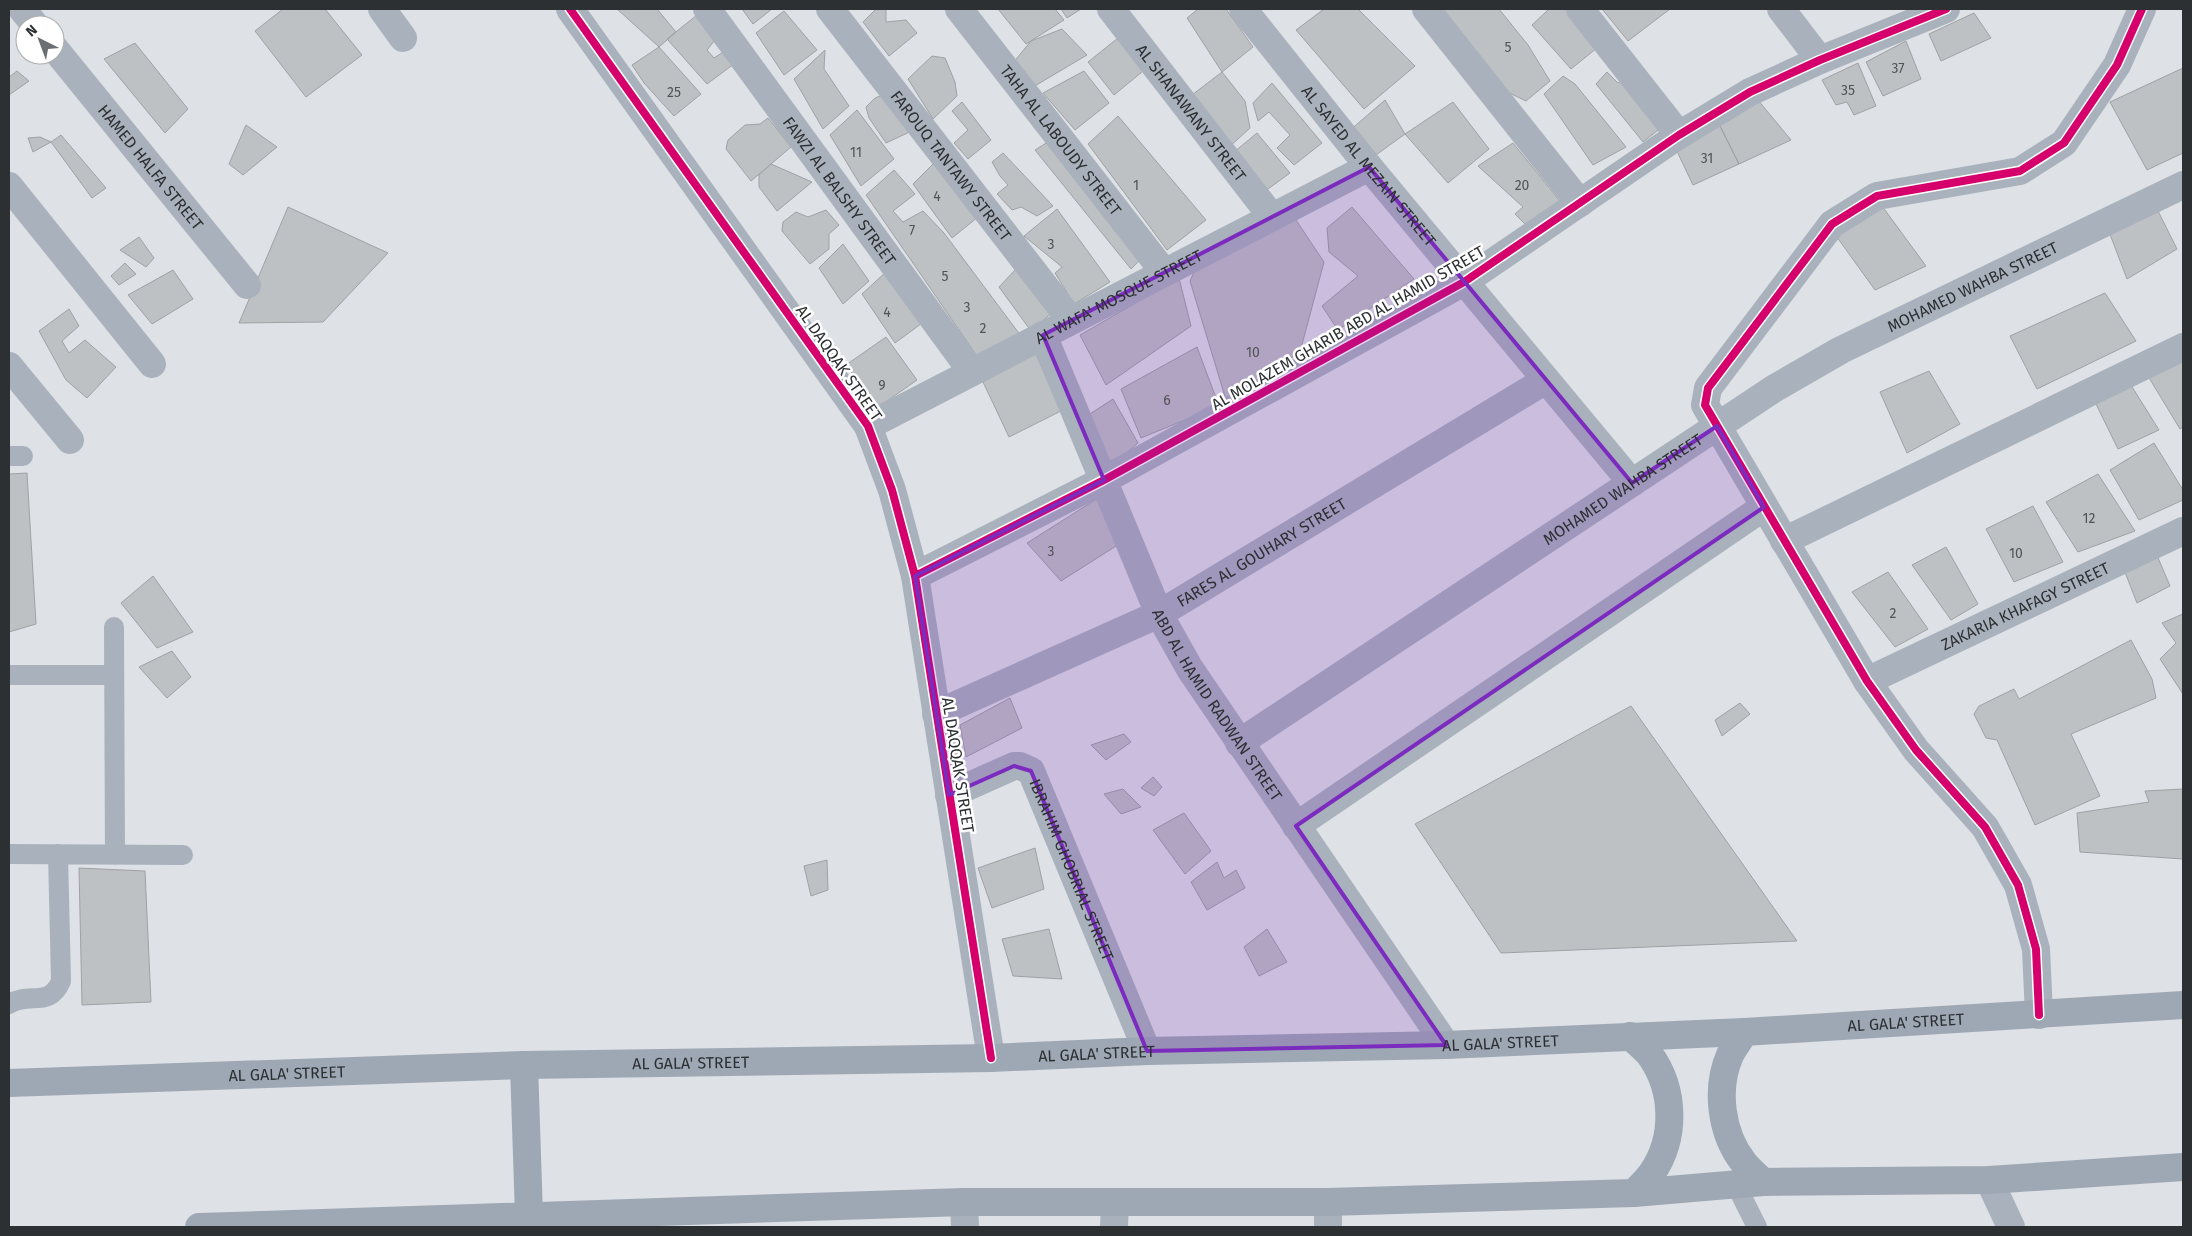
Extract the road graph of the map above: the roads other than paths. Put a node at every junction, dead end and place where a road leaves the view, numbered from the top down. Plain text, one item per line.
1 (382, 9) edge
2 (570, 9) edge
3 (707, 9) edge
4 (830, 9) edge
5 (959, 9) edge
6 (1111, 9) edge
7 (1244, 9) edge
8 (1426, 9) edge
9 (1580, 9) edge
10 (1781, 9) edge
11 (1946, 9) edge
12 (2142, 9) edge
13 (403, 38) dead end
14 (1820, 60) junction
15 (65, 62) edge
16 (1679, 135) junction
17 (1369, 167) junction
18 (2183, 185) edge
19 (9, 186) edge
20 (1580, 203) junction
21 (1272, 217) junction
22 (1164, 272) junction
23 (1464, 282) junction
24 (247, 285) dead end
25 (1071, 320) junction
26 (1043, 335) junction
27 (2183, 347) edge
28 (152, 364) dead end
29 (9, 366) edge
30 (972, 372) junction
31 (1546, 380) junction
32 (868, 426) junction
33 (1717, 426) junction
34 (70, 440) dead end
35 (1104, 480) junction
36 (1632, 483) junction
37 (1764, 508) junction
38 (2183, 531) edge
39 (1784, 541) junction
40 (915, 576) junction
41 (1159, 614) junction
42 (114, 628) dead end
43 (9, 675) edge
44 (114, 675) junction
45 (1867, 682) junction
46 (936, 714) junction
47 (1238, 743) junction
48 (949, 795) junction
49 (1296, 826) junction
50 (9, 854) edge
51 (58, 854) junction
52 (115, 855) junction
53 (183, 855) dead end
54 (9, 1004) edge
55 (2183, 1005) edge
56 (2039, 1015) junction
57 (1744, 1032) junction
58 (1630, 1036) junction
59 (1446, 1045) junction
60 (1147, 1051) junction
61 (991, 1058) junction
62 (524, 1065) junction
63 (9, 1083) edge
64 (2183, 1167) edge
65 (1989, 1180) junction
66 (1763, 1182) junction
67 (1736, 1185) junction
68 (1634, 1193) junction
69 (1328, 1214) edge
70 (964, 1215) edge
71 (1114, 1215) edge
72 (529, 1216) junction
73 (565, 1221) edge
74 (199, 1227) edge
75 (236, 1227) edge
76 (1757, 1227) edge
77 (2011, 1227) edge

1 - 13 street
2 - 32 street, AL DAQQAK STREET
3 - 30 street, FAWZI AL BALSHY STREET
4 - 25 street, FAROUQ TANTAWY STREET
5 - 22 street, TAHA AL LABOUDY STREET
6 - 21 street, AL SHANAWANY STREET
7 - 17 street, AL SAYED AL MEZAIN STREET
8 - 20 street
9 - 16 street
10 - 14 street
11 - 14 street, AL MOLAZEM GHARIB ABD AL HAMID STREET
12 - 33 street
14 - 16 street, AL MOLAZEM GHARIB ABD AL HAMID STREET
15 - 24 street, HAMED HALFA STREET
16 - 20 street, AL MOLAZEM GHARIB ABD AL HAMID STREET
17 - 21 street, AL WAFA' MOSQUE STREET
17 - 23 street, AL SAYED AL MEZAIN STREET
18 - 33 street, MOHAMED WAHBA STREET
19 - 28 street
20 - 23 street, AL MOLAZEM GHARIB ABD AL HAMID STREET
21 - 22 street, AL WAFA' MOSQUE STREET
22 - 25 street, AL WAFA' MOSQUE STREET
23 - 31 street, AL SAYED AL MEZAIN STREET
23 - 35 street, AL MOLAZEM GHARIB ABD AL HAMID STREET
25 - 26 street, AL WAFA' MOSQUE STREET
26 - 30 street, AL WAFA' MOSQUE STREET
26 - 35 street, ABD AL HAMID RADWAN STREET
27 - 39 street
29 - 34 street
30 - 32 street, AL WAFA' MOSQUE STREET
31 - 36 street, AL SAYED AL MEZAIN STREET
31 - 41 street, FARES AL GOUHARY STREET
32 - 40 street, AL DAQQAK STREET
33 - 36 street, MOHAMED WAHBA STREET
33 - 37 street
35 - 40 street, AL MOLAZEM GHARIB ABD AL HAMID STREET
35 - 41 street, ABD AL HAMID RADWAN STREET
36 - 47 street, MOHAMED WAHBA STREET
37 - 39 street
37 - 49 street
38 - 45 street, ZAKARIA KHAFAGY STREET
39 - 45 street
40 - 46 street, AL DAQQAK STREET
41 - 46 street, FARES AL GOUHARY STREET
41 - 47 street, ABD AL HAMID RADWAN STREET
42 - 44 lane
43 - 44 lane
44 - 52 lane
45 - 56 street
46 - 48 street, AL DAQQAK STREET
47 - 49 street, ABD AL HAMID RADWAN STREET
48 - 60 street, IBRAHIM GHOBRIAL STREET
48 - 61 street, AL DAQQAK STREET
49 - 59 street, ABD AL HAMID RADWAN STREET
50 - 51 lane
51 - 52 lane
51 - 54 lane
52 - 53 lane
55 - 56 main road, AL GALA' STREET
56 - 57 main road, AL GALA' STREET
57 - 58 main road, AL GALA' STREET
57 - 66 main road
58 - 59 main road, AL GALA' STREET
58 - 68 main road
59 - 60 main road, AL GALA' STREET
60 - 61 main road, AL GALA' STREET
61 - 62 main road, AL GALA' STREET
62 - 63 main road, AL GALA' STREET
62 - 72 main road
64 - 65 main road
65 - 66 main road
65 - 77 street
66 - 67 main road
67 - 68 main road
67 - 76 lane
68 - 69 main road
69 - 71 main road
70 - 71 main road
70 - 73 main road
72 - 73 main road
72 - 75 main road
74 - 75 main road

